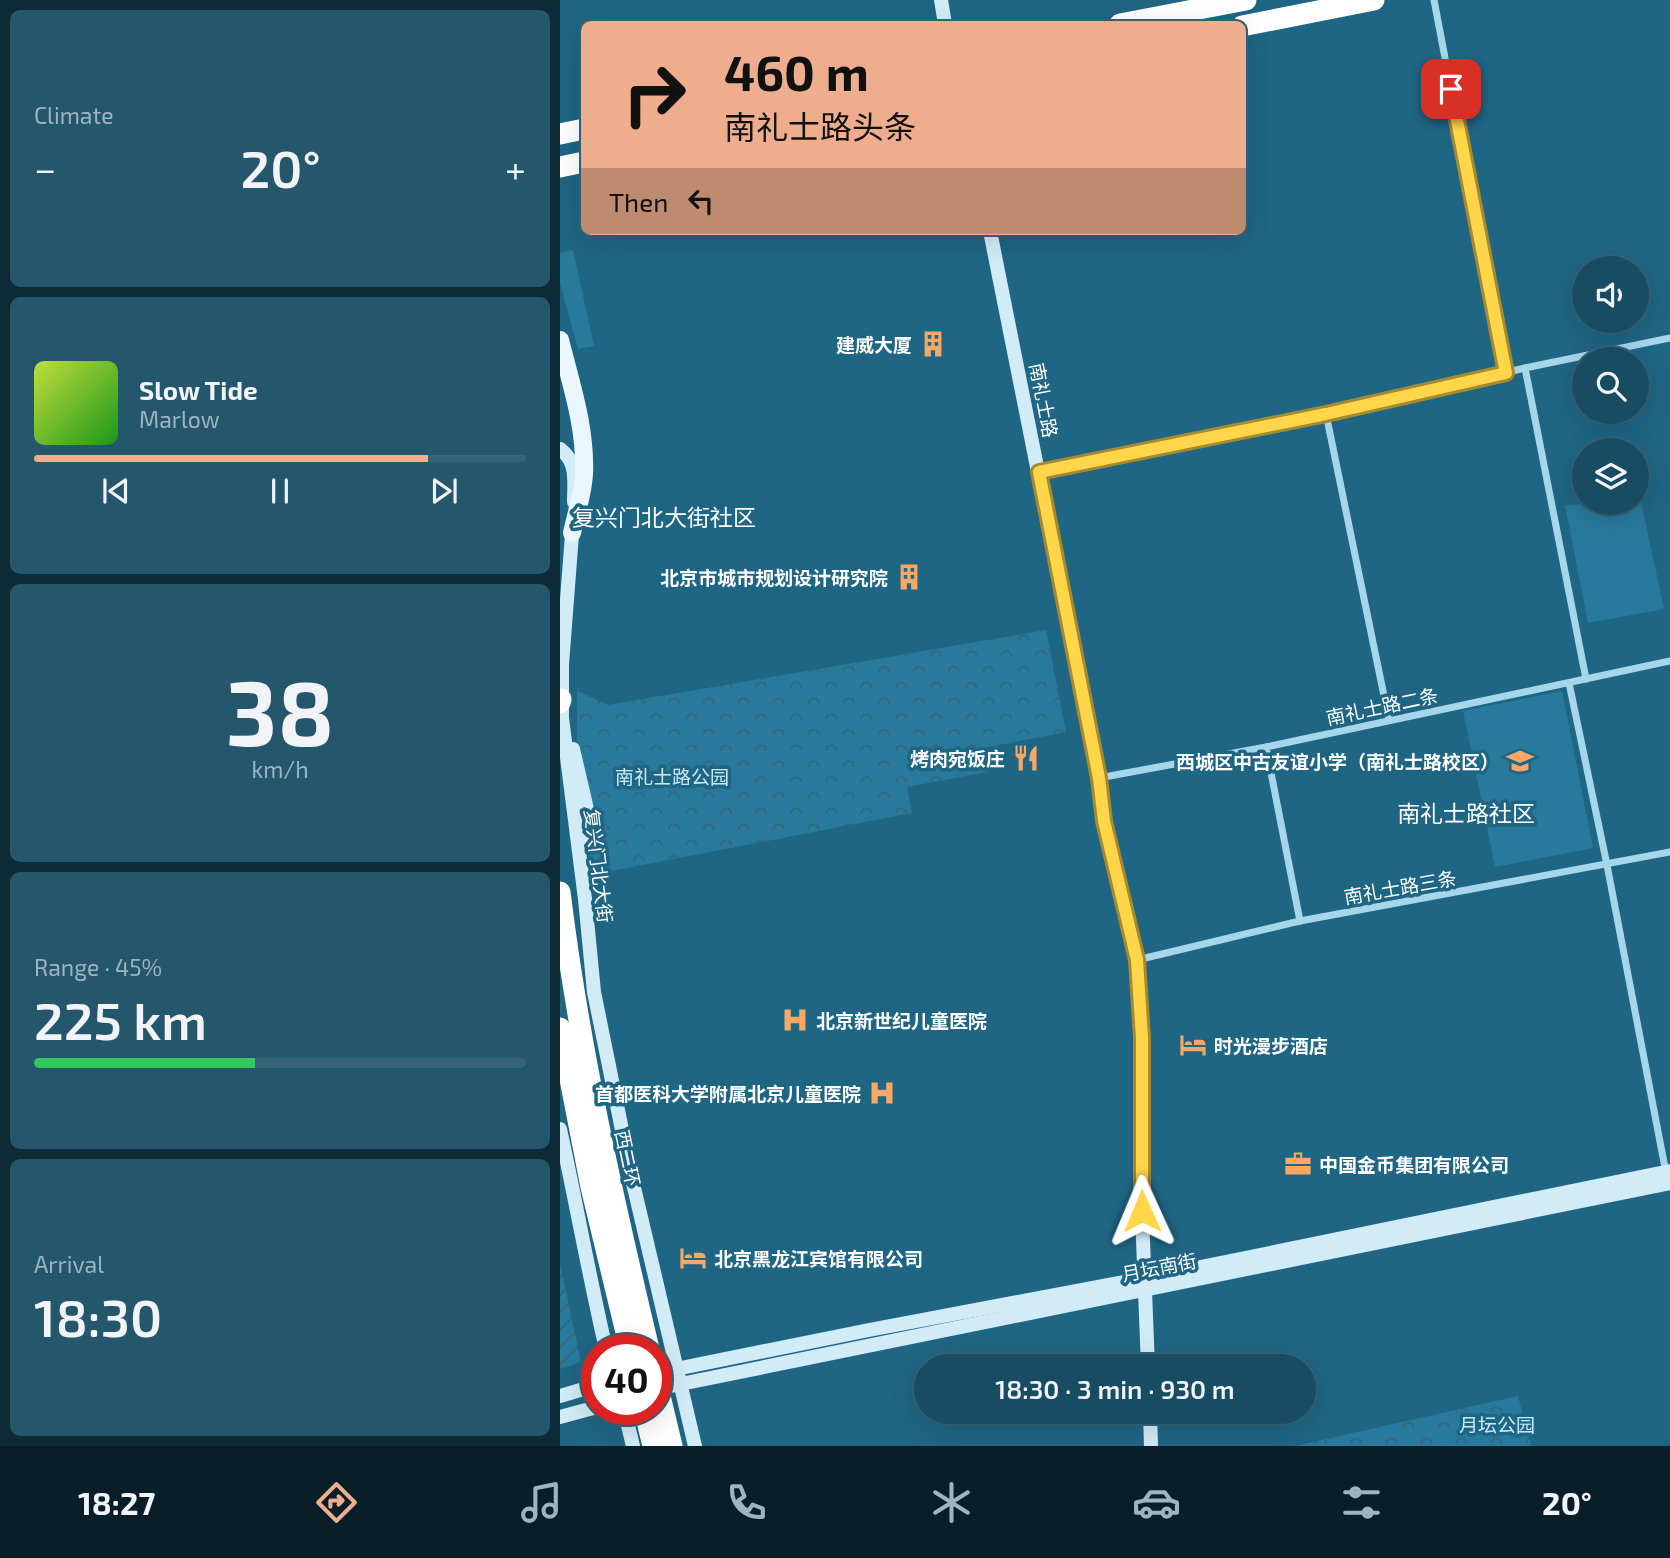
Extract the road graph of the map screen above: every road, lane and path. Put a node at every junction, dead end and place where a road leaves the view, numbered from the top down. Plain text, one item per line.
1 (941, 0) edge
2 (1246, 0) edge
3 (1374, 0) edge
4 (1434, 0) edge
5 (944, 21) edge
6 (1136, 21) edge
7 (1246, 25) edge
8 (581, 130) edge
9 (560, 134) edge
10 (581, 163) edge
11 (560, 167) edge
12 (991, 235) edge
13 (1670, 338) edge
14 (560, 340) edge
15 (1525, 368) junction
16 (1506, 373) junction
17 (1326, 414) junction
18 (560, 449) edge
19 (1039, 472) junction
20 (572, 533) junction
21 (1670, 661) edge
22 (1586, 679) junction
23 (1569, 683) junction
24 (561, 701) edge
25 (1389, 720) junction
26 (1266, 747) junction
27 (1099, 778) junction
28 (1670, 852) edge
29 (1607, 865) junction
30 (560, 892) edge
31 (1300, 921) junction
32 (1137, 960) junction
33 (560, 1028) edge
34 (560, 1129) edge
35 (1669, 1180) edge
36 (600, 1185) junction
37 (1145, 1283) junction
38 (602, 1334) edge
39 (627, 1334) edge
40 (645, 1334) edge
41 (1148, 1354) edge
42 (676, 1368) junction
43 (672, 1369) edge
44 (680, 1384) junction
45 (672, 1386) edge
46 (581, 1390) edge
47 (560, 1396) edge
48 (581, 1411) edge
49 (560, 1417) edge
50 (1150, 1424) edge
51 (628, 1425) edge
52 (648, 1425) edge
53 (657, 1425) edge
54 (667, 1425) edge
55 (633, 1446) edge
56 (653, 1446) edge
57 (663, 1446) edge
58 (672, 1446) edge
59 (695, 1446) edge
60 (1151, 1446) edge

1 - 5 street
2 - 6 highway
3 - 7 highway
4 - 16 street
8 - 9 highway
10 - 11 highway
12 - 19 street, 南礼士路
13 - 15 street
14 - 20 main road
15 - 16 street
15 - 22 street
16 - 17 street
17 - 19 street
17 - 25 street
18 - 20 street
19 - 27 street, 南礼士路
20 - 24 street
21 - 22 street, 南礼士路二条
22 - 23 street, 南礼士路二条
23 - 25 street, 南礼士路二条
23 - 29 street
24 - 42 street, 复兴门北大街
25 - 26 street, 南礼士路二条
26 - 27 street, 南礼士路二条
26 - 31 street
27 - 32 street, 南礼士路
28 - 29 street, 南礼士路三条
29 - 31 street, 南礼士路三条
29 - 35 street
30 - 36 highway, 西二环
31 - 32 street, 南礼士路三条
32 - 37 street, 南礼士路
33 - 36 highway, 西二环
34 - 38 street
35 - 37 street, 月坛南街
36 - 39 highway, 西二环
36 - 40 highway, 西二环
37 - 41 street, 南礼士路
37 - 42 street, 月坛南街
37 - 44 street, 月坛南街
42 - 43 street, 月坛南街
42 - 44 street, 复兴门北大街
44 - 45 street, 月坛南街
44 - 59 street, 复兴门北大街
46 - 47 street
48 - 49 street
50 - 60 street
51 - 55 street
52 - 56 highway
53 - 57 street
54 - 58 highway, bridge

